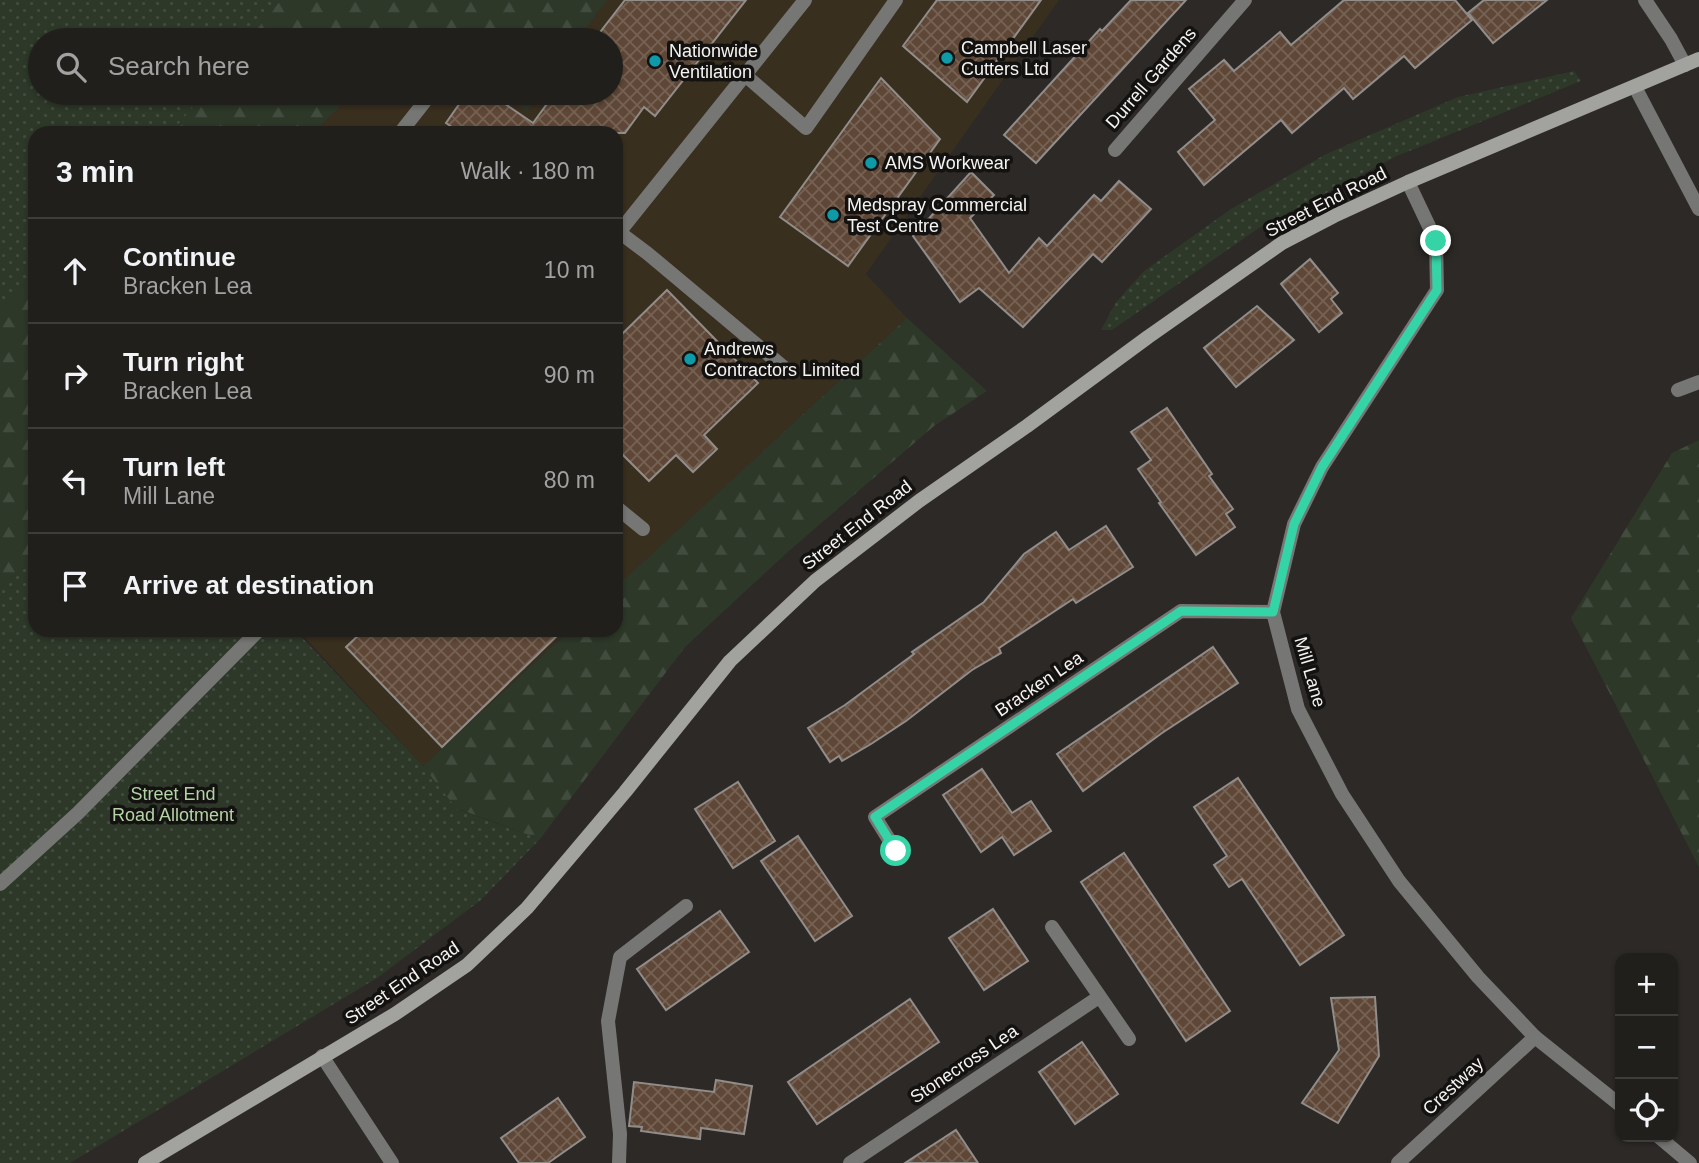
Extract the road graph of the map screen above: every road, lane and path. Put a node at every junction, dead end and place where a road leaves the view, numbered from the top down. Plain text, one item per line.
1 (805, 0) edge
2 (896, 0) edge
3 (1245, 0) edge
4 (1645, 0) edge
5 (1692, 62) edge
6 (744, 75) junction
7 (1635, 87) junction
8 (422, 105) edge
9 (406, 126) edge
10 (1115, 150) dead end
11 (1408, 182) junction
12 (1699, 209) edge
13 (623, 228) edge
14 (623, 237) edge
15 (787, 370) dead end
16 (1699, 382) edge
17 (1678, 390) dead end
18 (623, 513) edge
19 (643, 529) dead end
20 (1273, 612) junction
21 (252, 637) edge
22 (896, 851) dead end
23 (0, 884) edge
24 (686, 906) dead end
25 (1052, 927) dead end
26 (1099, 997) junction
27 (1535, 1037) junction
28 (1129, 1039) dead end
29 (322, 1056) junction
30 (1615, 1101) edge
31 (1665, 1142) edge
32 (145, 1163) edge
33 (392, 1163) edge
34 (619, 1163) edge
35 (850, 1163) edge
36 (1398, 1163) edge
37 (1690, 1163) edge

1 - 6 street
2 - 6 street
3 - 10 street, Durrell Gardens
4 - 5 street
5 - 7 street, Street End Road
6 - 13 street
7 - 11 street, Street End Road
7 - 12 street
8 - 9 street
11 - 20 street, Mill Lane
11 - 29 street, Street End Road
14 - 15 street
16 - 17 street
18 - 19 street
20 - 22 street, Bracken Lea
20 - 27 street, Mill Lane
21 - 23 street
24 - 34 street
25 - 26 street
26 - 28 street
26 - 35 street, Stonecross Lea
27 - 30 street, Mill Lane
27 - 36 street, Crestway
29 - 32 street, Street End Road
29 - 33 street
31 - 37 street

